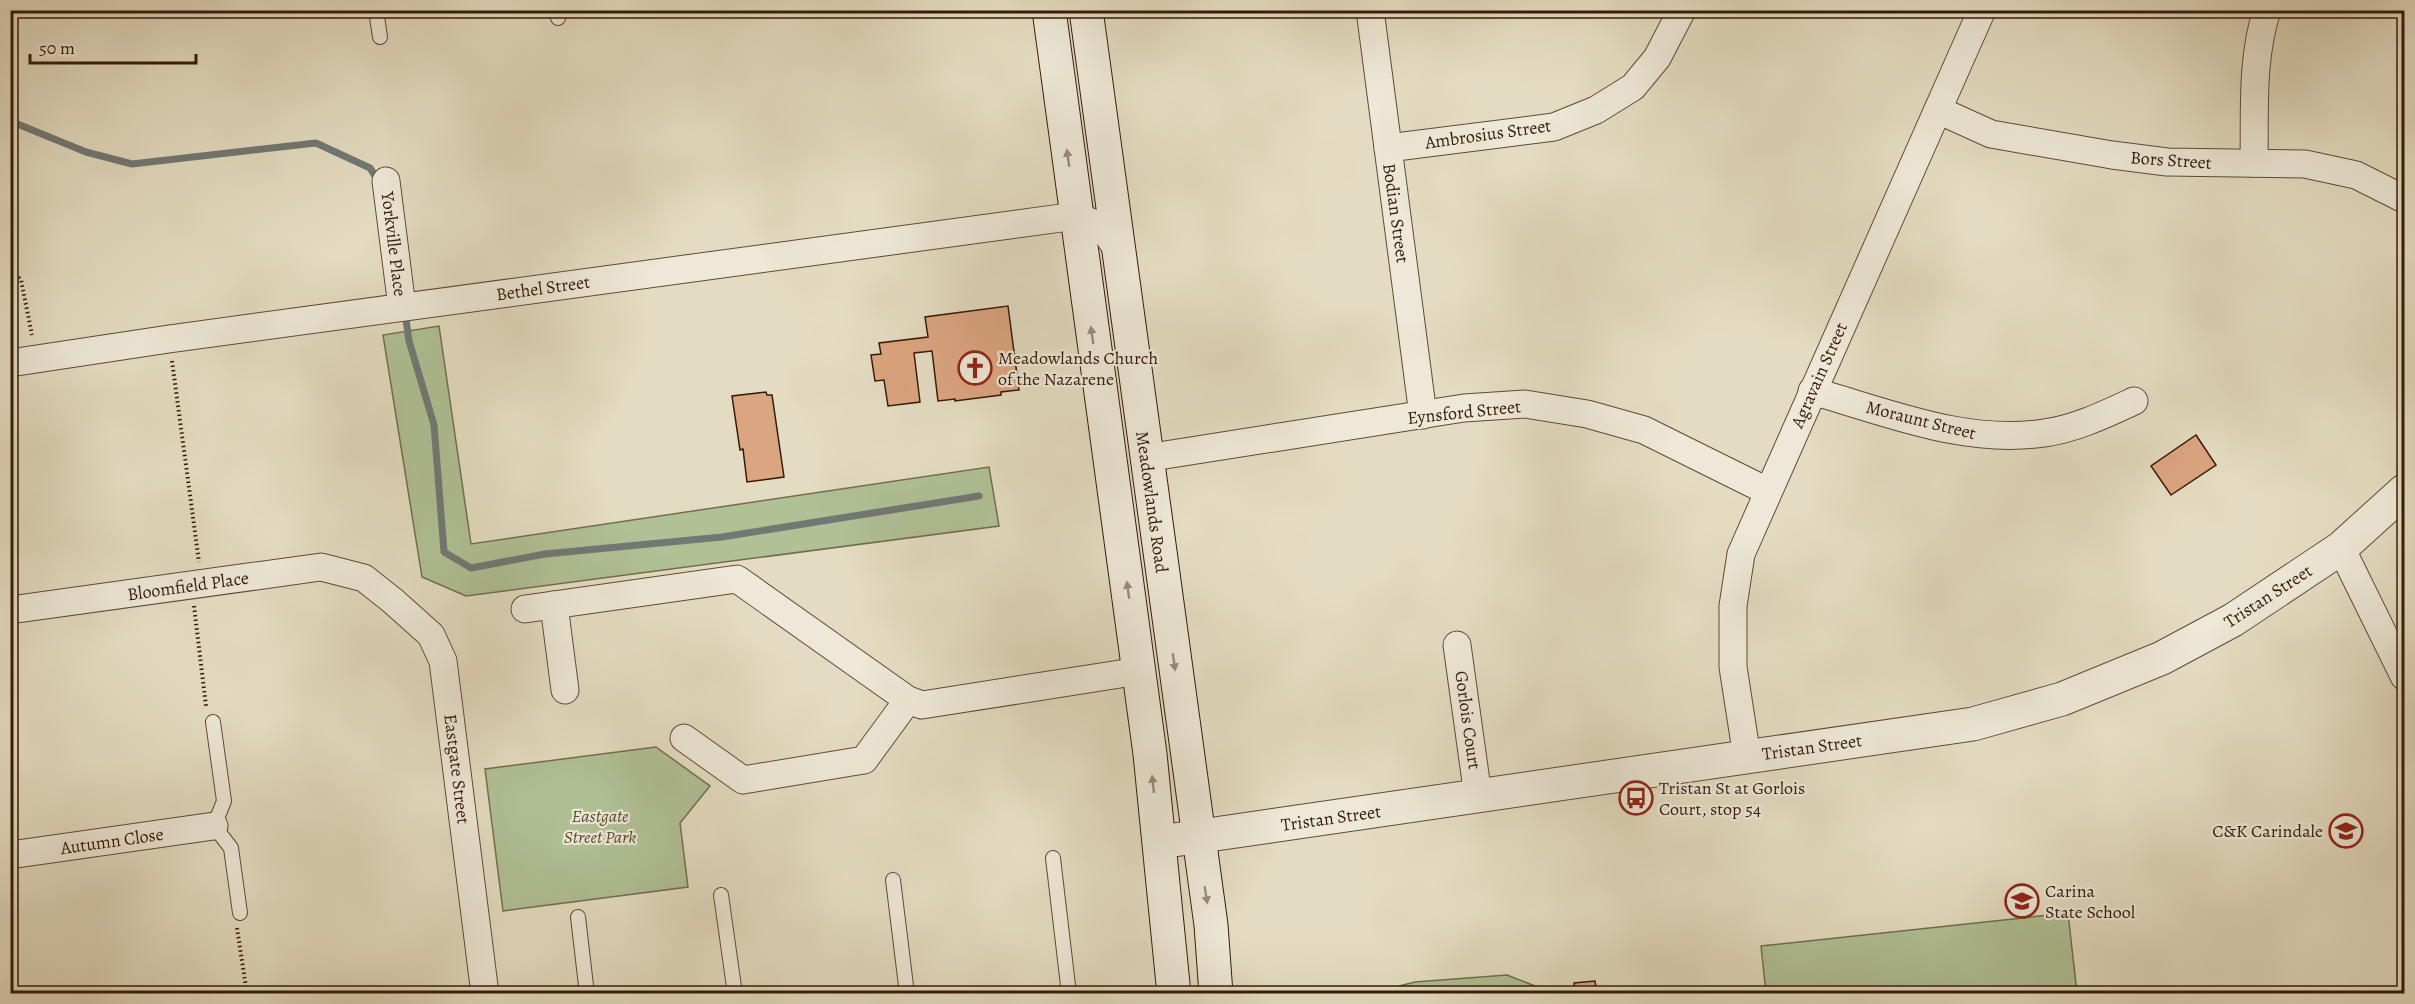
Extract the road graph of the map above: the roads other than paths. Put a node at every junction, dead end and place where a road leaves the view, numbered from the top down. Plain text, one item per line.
1 (376, 10) edge
2 (1048, 10) edge
3 (1084, 10) edge
4 (1370, 10) edge
5 (1682, 10) edge
6 (1982, 10) edge
7 (2267, 10) edge
8 (380, 37) dead end
9 (1938, 110) junction
10 (1388, 148) junction
11 (2254, 164) junction
12 (386, 180) dead end
13 (2404, 199) edge
14 (1076, 216) junction
15 (1118, 250) junction
16 (404, 307) junction
17 (24, 361) edge
18 (1812, 391) junction
19 (2134, 401) dead end
20 (1423, 414) junction
21 (1146, 458) junction
22 (1767, 492) junction
23 (2404, 492) edge
24 (2341, 548) junction
25 (364, 578) joint
26 (554, 605) junction
27 (525, 609) dead end
28 (10, 610) edge
29 (1457, 645) dead end
30 (1139, 671) junction
31 (2404, 676) edge
32 (565, 690) dead end
33 (908, 700) junction
34 (213, 722) road end
35 (684, 738) dead end
36 (1747, 757) junction
37 (1478, 796) junction
38 (214, 826) junction
39 (1198, 837) junction
40 (1160, 842) junction
41 (10, 855) edge
42 (1053, 858) dead end
43 (893, 880) dead end
44 (721, 895) dead end
45 (240, 913) road end
46 (578, 917) dead end
47 (485, 993) edge
48 (587, 993) edge
49 (735, 993) edge
50 (907, 993) edge
51 (1070, 993) edge
52 (1174, 993) edge
53 (1216, 993) edge

1 - 8 lane
14 -> 2 main road, Meadowlands Road
3 - 14 street
3 - 15 main road, Meadowlands Road
4 - 10 street, Bodian Street
5 - 10 street, Ambrosius Street
6 - 9 street, Agravain Street
7 - 11 street
9 - 11 street, Bors Street
9 - 18 street, Agravain Street
10 - 20 street, Bodian Street
11 - 13 street, Bors Street
12 - 16 street, Yorkville Place
14 - 15 street
14 - 16 street, Bethel Street
30 -> 14 main road, Meadowlands Road
15 - 21 main road, Meadowlands Road
16 - 17 street, Bethel Street
18 - 19 street, Moraunt Street
18 - 22 street, Agravain Street
20 - 21 street, Eynsford Street
20 - 22 street, Eynsford Street
21 -> 39 main road, Meadowlands Road
22 - 36 street, Agravain Street
23 - 24 main road, Tristan Street
24 - 31 street
24 - 36 main road, Tristan Street
25 - 28 street, Bloomfield Place
25 - 47 street, Eastgate Street
26 - 27 street
26 - 32 street
26 - 33 street
29 - 37 street, Gorlois Court
30 - 33 street
40 -> 30 main road, Meadowlands Road
33 - 35 street
34 - 38 lane
36 - 37 main road, Tristan Street
37 - 39 main road, Tristan Street
38 - 41 street, Autumn Close
38 - 45 lane
39 - 40 main road, Tristan Street
39 -> 53 main road, Meadowlands Road
40 - 52 main road, Meadowlands Road
42 - 51 lane
43 - 50 lane
44 - 49 lane
46 - 48 lane

